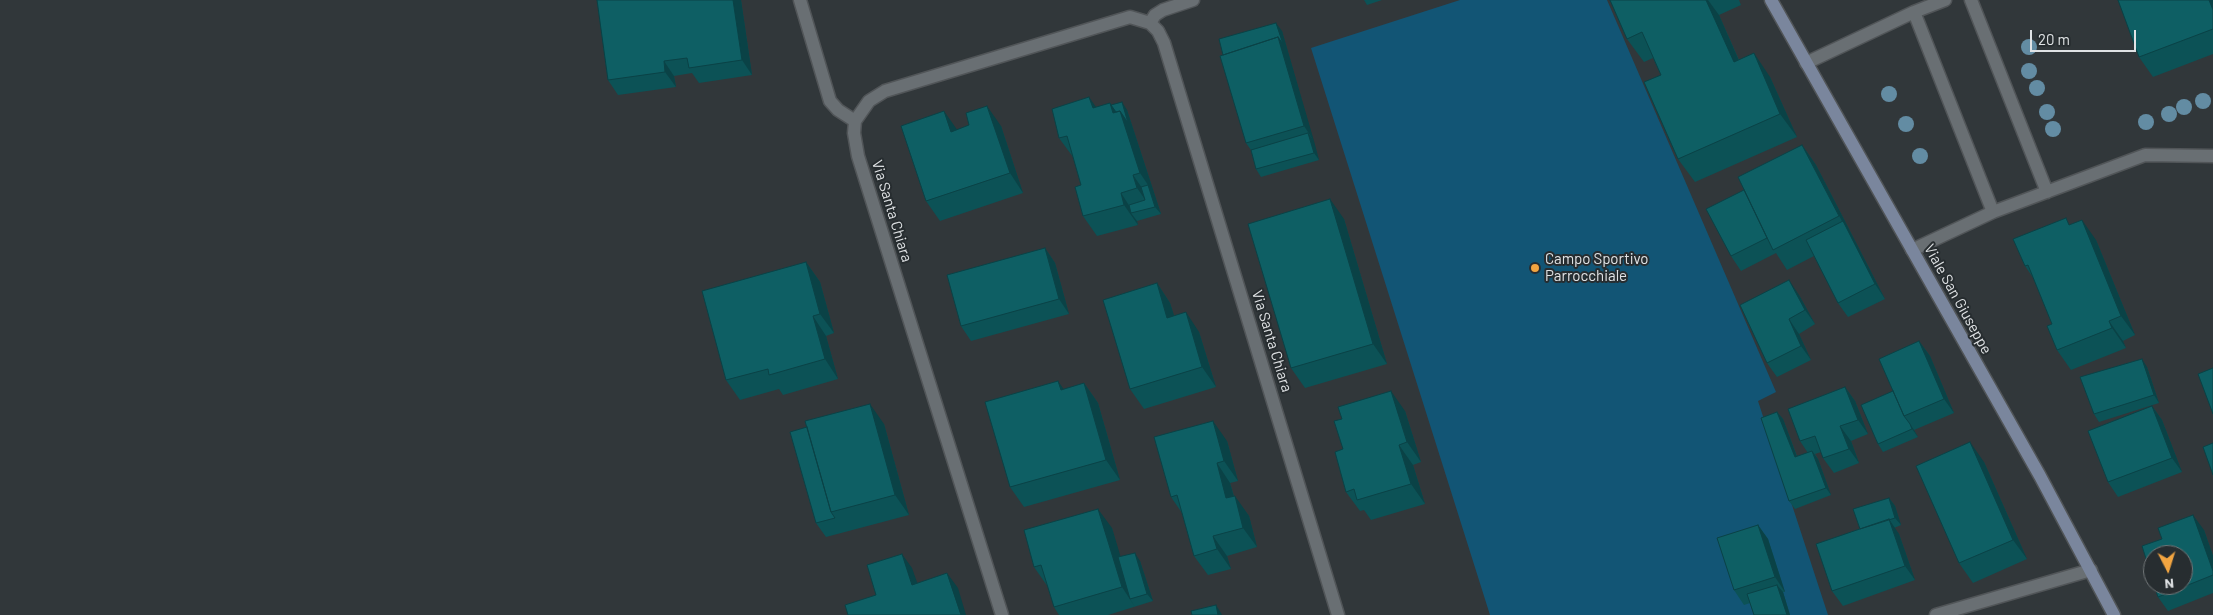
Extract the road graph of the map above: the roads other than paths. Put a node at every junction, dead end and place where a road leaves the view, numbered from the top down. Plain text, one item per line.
1 (800, 0) edge
2 (1193, 0) edge
3 (1771, 0) edge
4 (1945, 0) edge
5 (1970, 0) edge
6 (1914, 12) junction
7 (1150, 23) junction
8 (1806, 64) junction
9 (855, 121) junction
10 (2213, 156) edge
11 (2048, 192) junction
12 (1993, 212) junction
13 (1912, 250) junction
14 (2091, 570) junction
15 (1002, 615) edge
16 (1338, 615) edge
17 (1936, 615) edge
18 (2114, 615) edge

1 - 9 street
2 - 7 street
3 - 8 main road, Viale San Giuseppe
4 - 6 street
5 - 11 street
6 - 8 street
6 - 12 street
7 - 9 street
7 - 16 street, Via Santa Chiara
8 - 13 main road, Viale San Giuseppe
9 - 15 street, Via Santa Chiara
10 - 11 street
11 - 12 street
12 - 13 street
13 - 14 main road, Viale San Giuseppe
14 - 17 street
14 - 18 main road, Viale San Giuseppe

